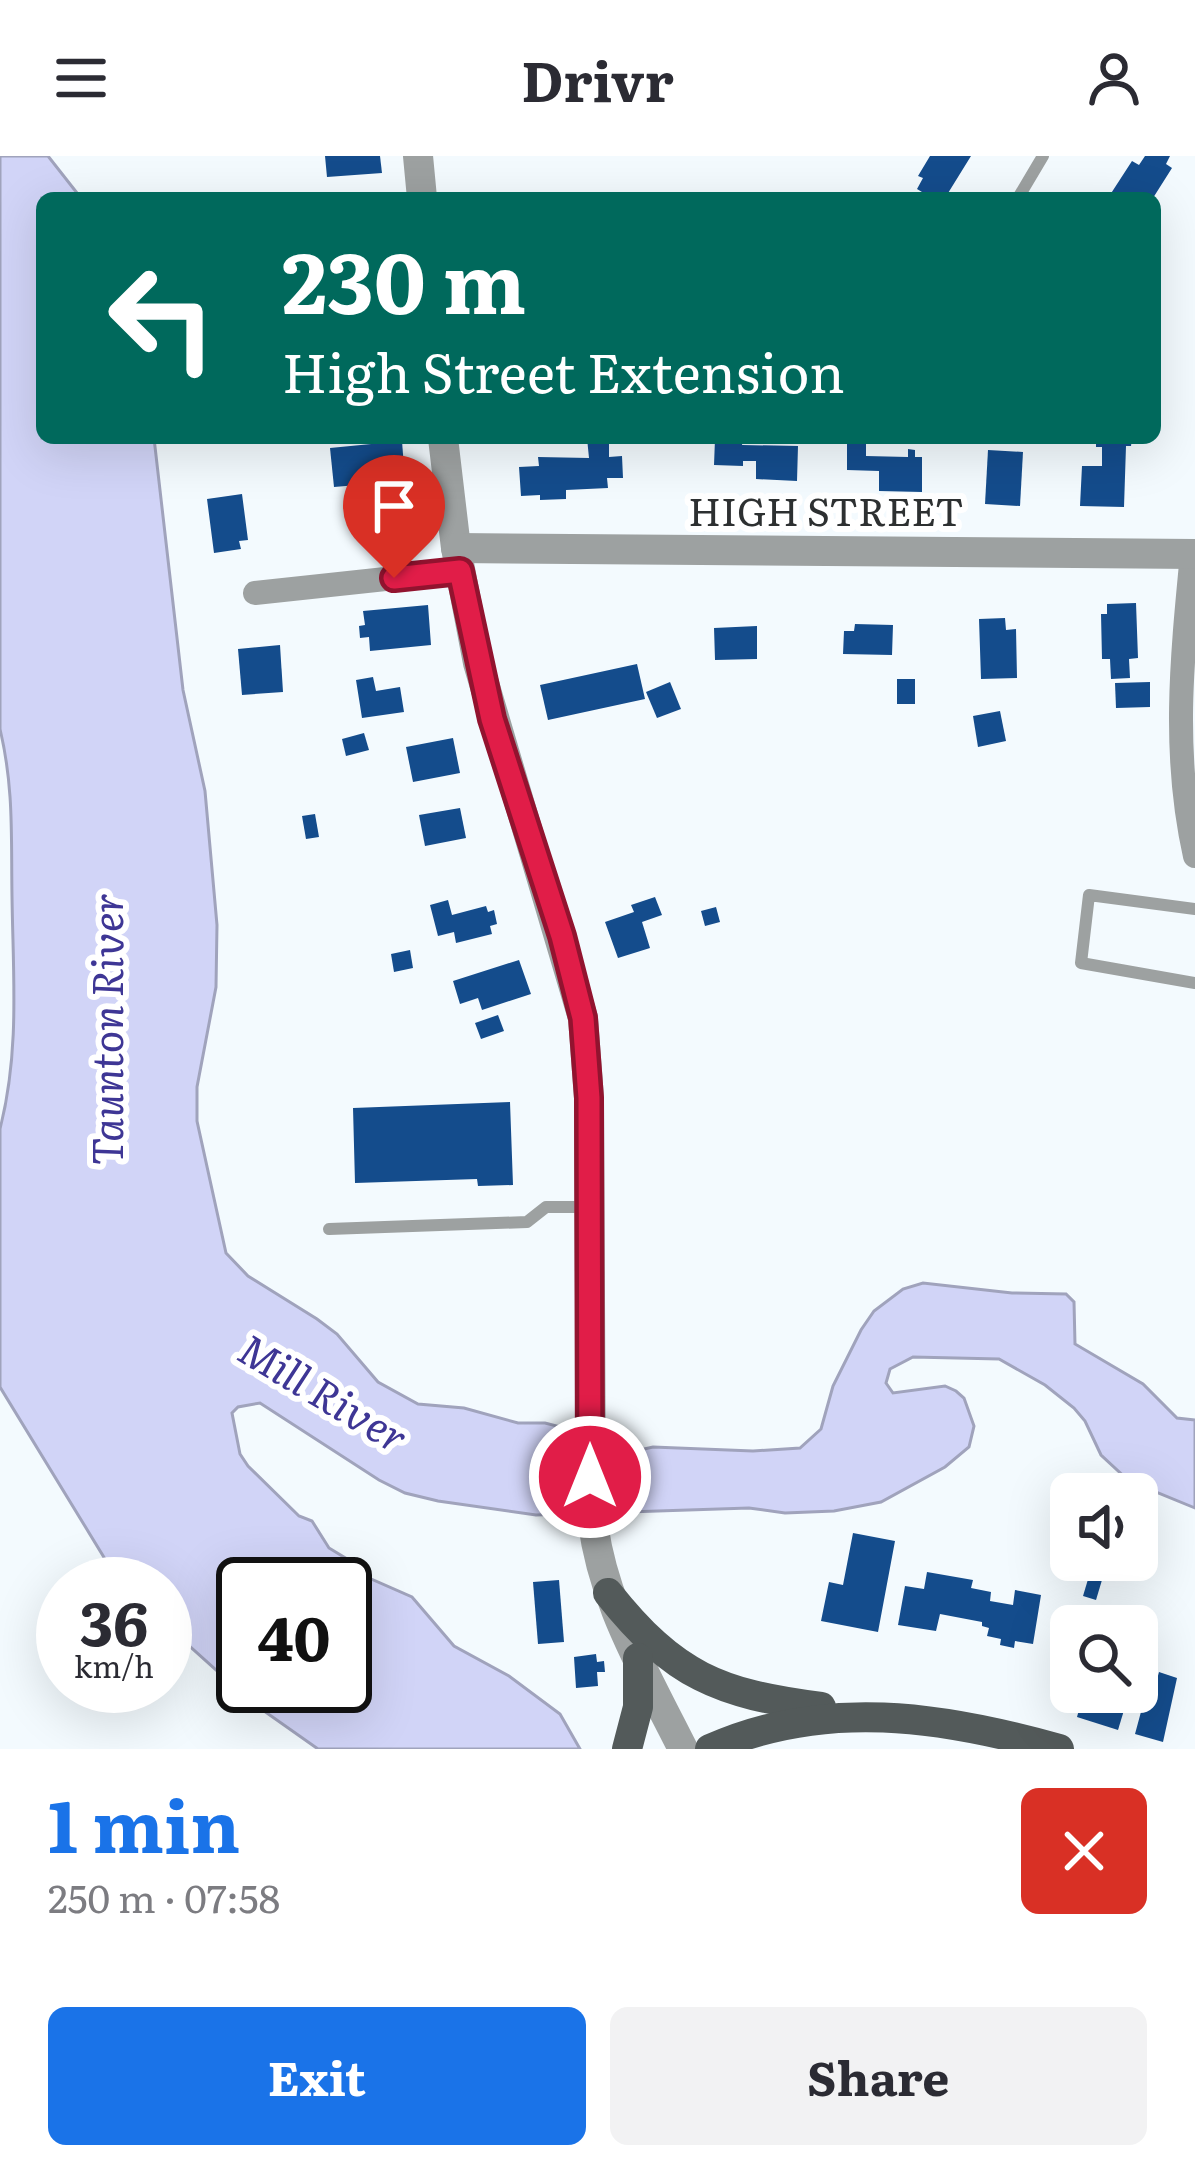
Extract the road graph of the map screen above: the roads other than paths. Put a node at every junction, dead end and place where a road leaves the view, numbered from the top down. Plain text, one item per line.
1 (418, 156) edge
2 (1043, 156) edge
3 (421, 192) edge
4 (1022, 192) edge
5 (444, 444) edge
6 (1194, 554) edge
7 (458, 559) junction
8 (255, 593) dead end
9 (1195, 856) edge
10 (1195, 909) edge
11 (1195, 983) edge
12 (590, 1207) junction
13 (328, 1229) dead end
14 (608, 1594) junction
15 (638, 1658) junction
16 (893, 1717) junction
17 (627, 1749) edge
18 (682, 1749) edge
19 (710, 1749) edge
20 (1059, 1749) edge

1 - 3 street
2 - 4 lane
5 - 7 street
6 - 7 street, HIGH STREET
6 - 9 street
7 - 8 street
7 - 12 street
10 - 11 lane
12 - 13 lane
12 - 14 street
14 - 15 street
14 - 16 main road
15 - 17 main road
15 - 18 street
16 - 19 main road
16 - 20 main road

